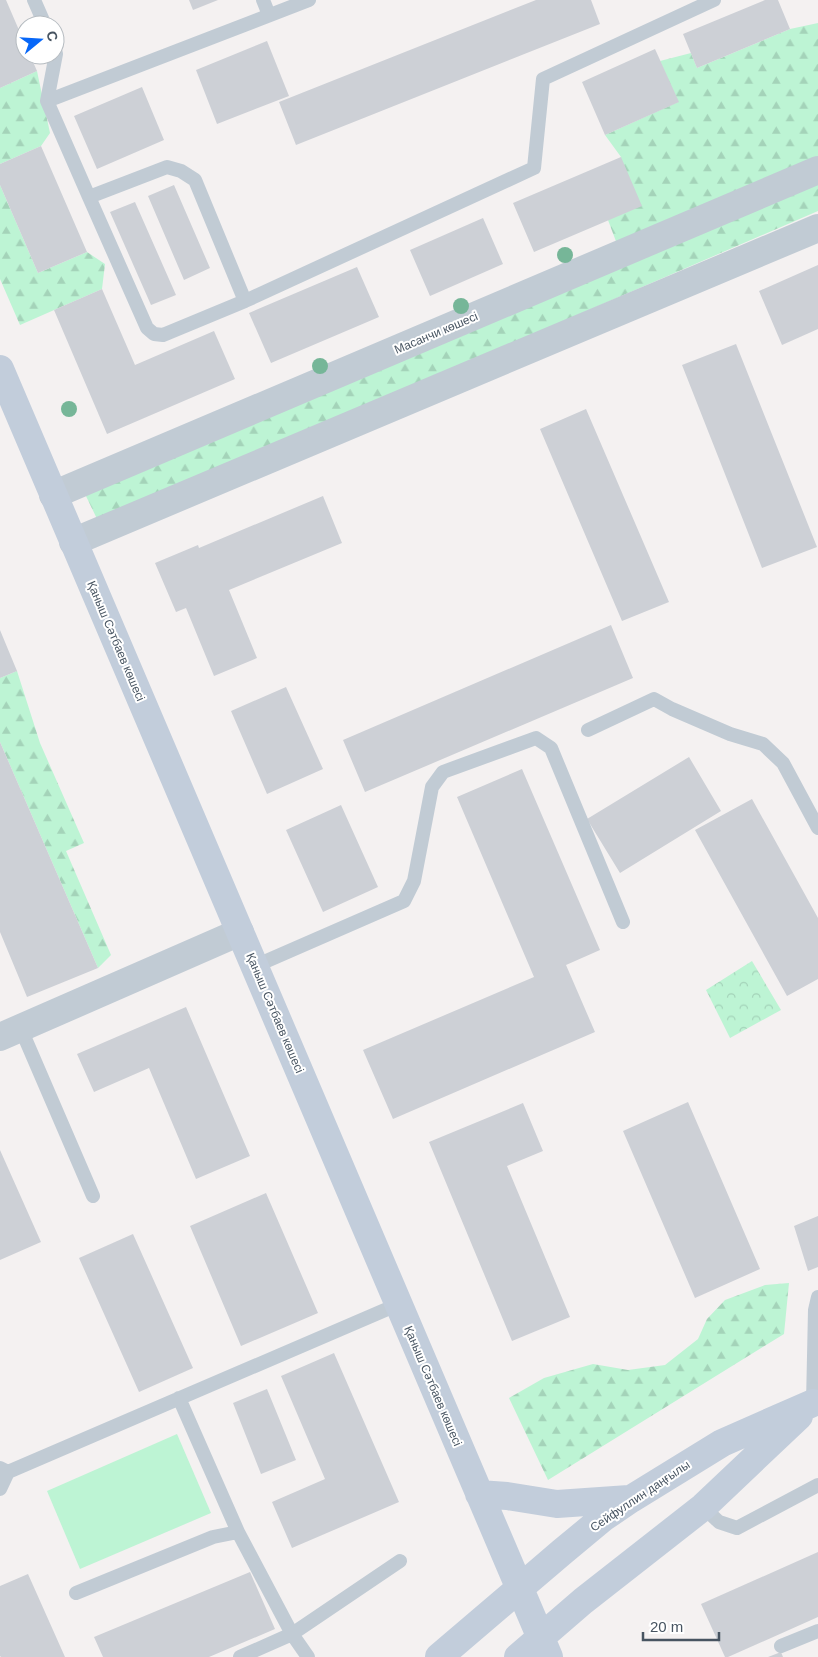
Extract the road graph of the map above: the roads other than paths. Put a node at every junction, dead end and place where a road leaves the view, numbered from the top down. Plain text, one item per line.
1 (34, 0) edge
2 (263, 0) edge
3 (308, 0) edge
4 (714, 0) edge
5 (41, 15) edge
6 (269, 15) junction
7 (54, 65) edge
8 (47, 101) junction
9 (818, 170) edge
10 (89, 197) junction
11 (818, 228) edge
12 (245, 301) junction
13 (0, 370) edge
14 (53, 495) junction
15 (73, 542) junction
16 (588, 730) dead end
17 (818, 828) edge
18 (623, 922) dead end
19 (240, 932) junction
20 (255, 966) junction
21 (10, 1033) edge
22 (93, 1196) dead end
23 (818, 1297) edge
24 (398, 1304) junction
25 (179, 1398) junction
26 (816, 1401) edge
27 (4, 1470) edge
28 (818, 1485) edge
29 (0, 1489) edge
30 (479, 1494) junction
31 (631, 1499) junction
32 (703, 1508) junction
33 (238, 1532) junction
34 (400, 1561) dead end
35 (520, 1588) junction
36 (76, 1593) dead end
37 (818, 1631) edge
38 (292, 1634) junction
39 (781, 1646) dead end
40 (545, 1647) edge
41 (240, 1657) edge
42 (308, 1657) edge
43 (440, 1657) edge
44 (518, 1657) edge

1 - 5 lane
2 - 6 lane
3 - 6 lane
4 - 12 lane
6 - 8 lane
7 - 8 lane
8 - 10 lane
9 - 14 street, Масанчи көшесі
10 - 12 lane
10 - 12 lane
11 - 15 street
13 - 14 main road, Қаныш Сәтбаев көшесі
14 - 15 main road, Қаныш Сәтбаев көшесі
15 - 19 main road, Қаныш Сәтбаев көшесі
16 - 17 lane
18 - 20 lane
19 - 20 main road, Қаныш Сәтбаев көшесі
19 - 21 street
20 - 24 main road, Қаныш Сәтбаев көшесі
21 - 22 lane
23 - 26 lane
24 - 25 lane
24 - 30 main road, Қаныш Сәтбаев көшесі
25 - 27 lane
25 - 33 lane
26 - 31 main road, Сейфуллин даңғылы
26 - 32 main road
27 - 29 lane
28 - 32 lane
30 - 31 main road
30 - 35 main road, Қаныш Сәтбаев көшесі
31 - 35 main road, Сейфуллин даңғылы
32 - 40 main road
33 - 36 lane
33 - 38 lane
34 - 38 lane
35 - 40 main road, Қаныш Сәтбаев көшесі
35 - 43 main road, Сейфуллин даңғылы
37 - 39 lane
38 - 41 lane
38 - 42 lane
40 - 44 main road

